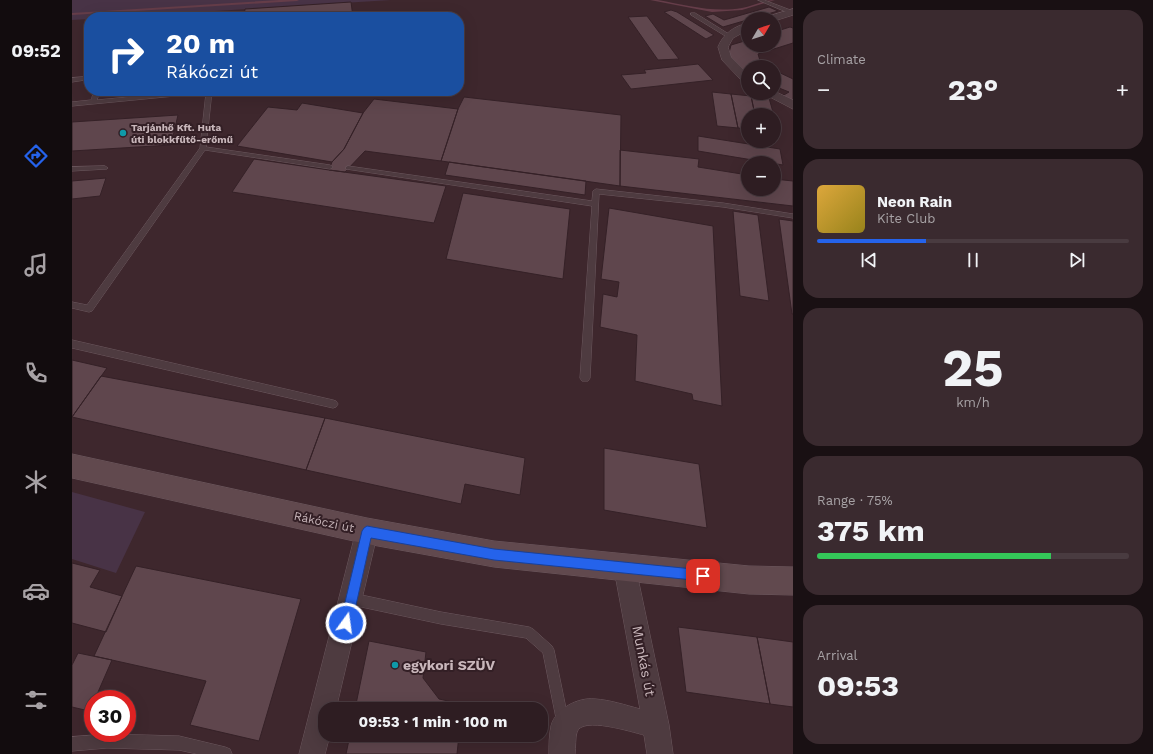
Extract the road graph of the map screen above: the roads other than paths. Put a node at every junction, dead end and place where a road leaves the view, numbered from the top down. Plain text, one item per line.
1 (760, 0) edge
2 (792, 12) edge
3 (692, 14) dead end
4 (781, 16) edge
5 (741, 28) edge
6 (729, 36) junction
7 (741, 74) edge
8 (83, 79) dead end
9 (72, 80) edge
10 (95, 96) edge
11 (156, 96) edge
12 (208, 96) edge
13 (781, 99) edge
14 (93, 102) junction
15 (72, 104) edge
16 (793, 105) edge
17 (203, 148) junction
18 (330, 167) dead end
19 (105, 168) dead end
20 (348, 168) dead end
21 (72, 169) edge
22 (596, 204) junction
23 (793, 216) edge
24 (72, 305) edge
25 (72, 344) edge
26 (585, 378) dead end
27 (333, 404) dead end
28 (72, 466) edge
29 (367, 531) junction
30 (625, 569) junction
31 (793, 581) edge
32 (352, 599) junction
33 (656, 725) junction
34 (564, 726) junction
35 (72, 744) edge
36 (224, 754) edge
37 (312, 754) edge
38 (562, 754) edge
39 (660, 754) edge

1 - 2 lane
2 - 4 street
3 - 6 lane
5 - 6 street
6 - 7 street
8 - 9 lane
10 - 14 lane
11 - 14 lane
12 - 17 lane
13 - 16 street
14 - 15 lane
17 - 18 lane
17 - 24 lane
19 - 21 lane
20 - 22 lane
22 - 23 lane
22 - 26 lane
25 - 27 lane
28 - 29 main road, Rákóczi út
29 - 30 main road, Rákóczi út
29 - 32 street
30 - 31 main road, Rákóczi út
30 - 33 street, Munkás út
32 - 34 lane
32 - 37 street
33 - 34 street
33 - 39 street, Munkás út
34 - 38 street
35 - 36 lane

